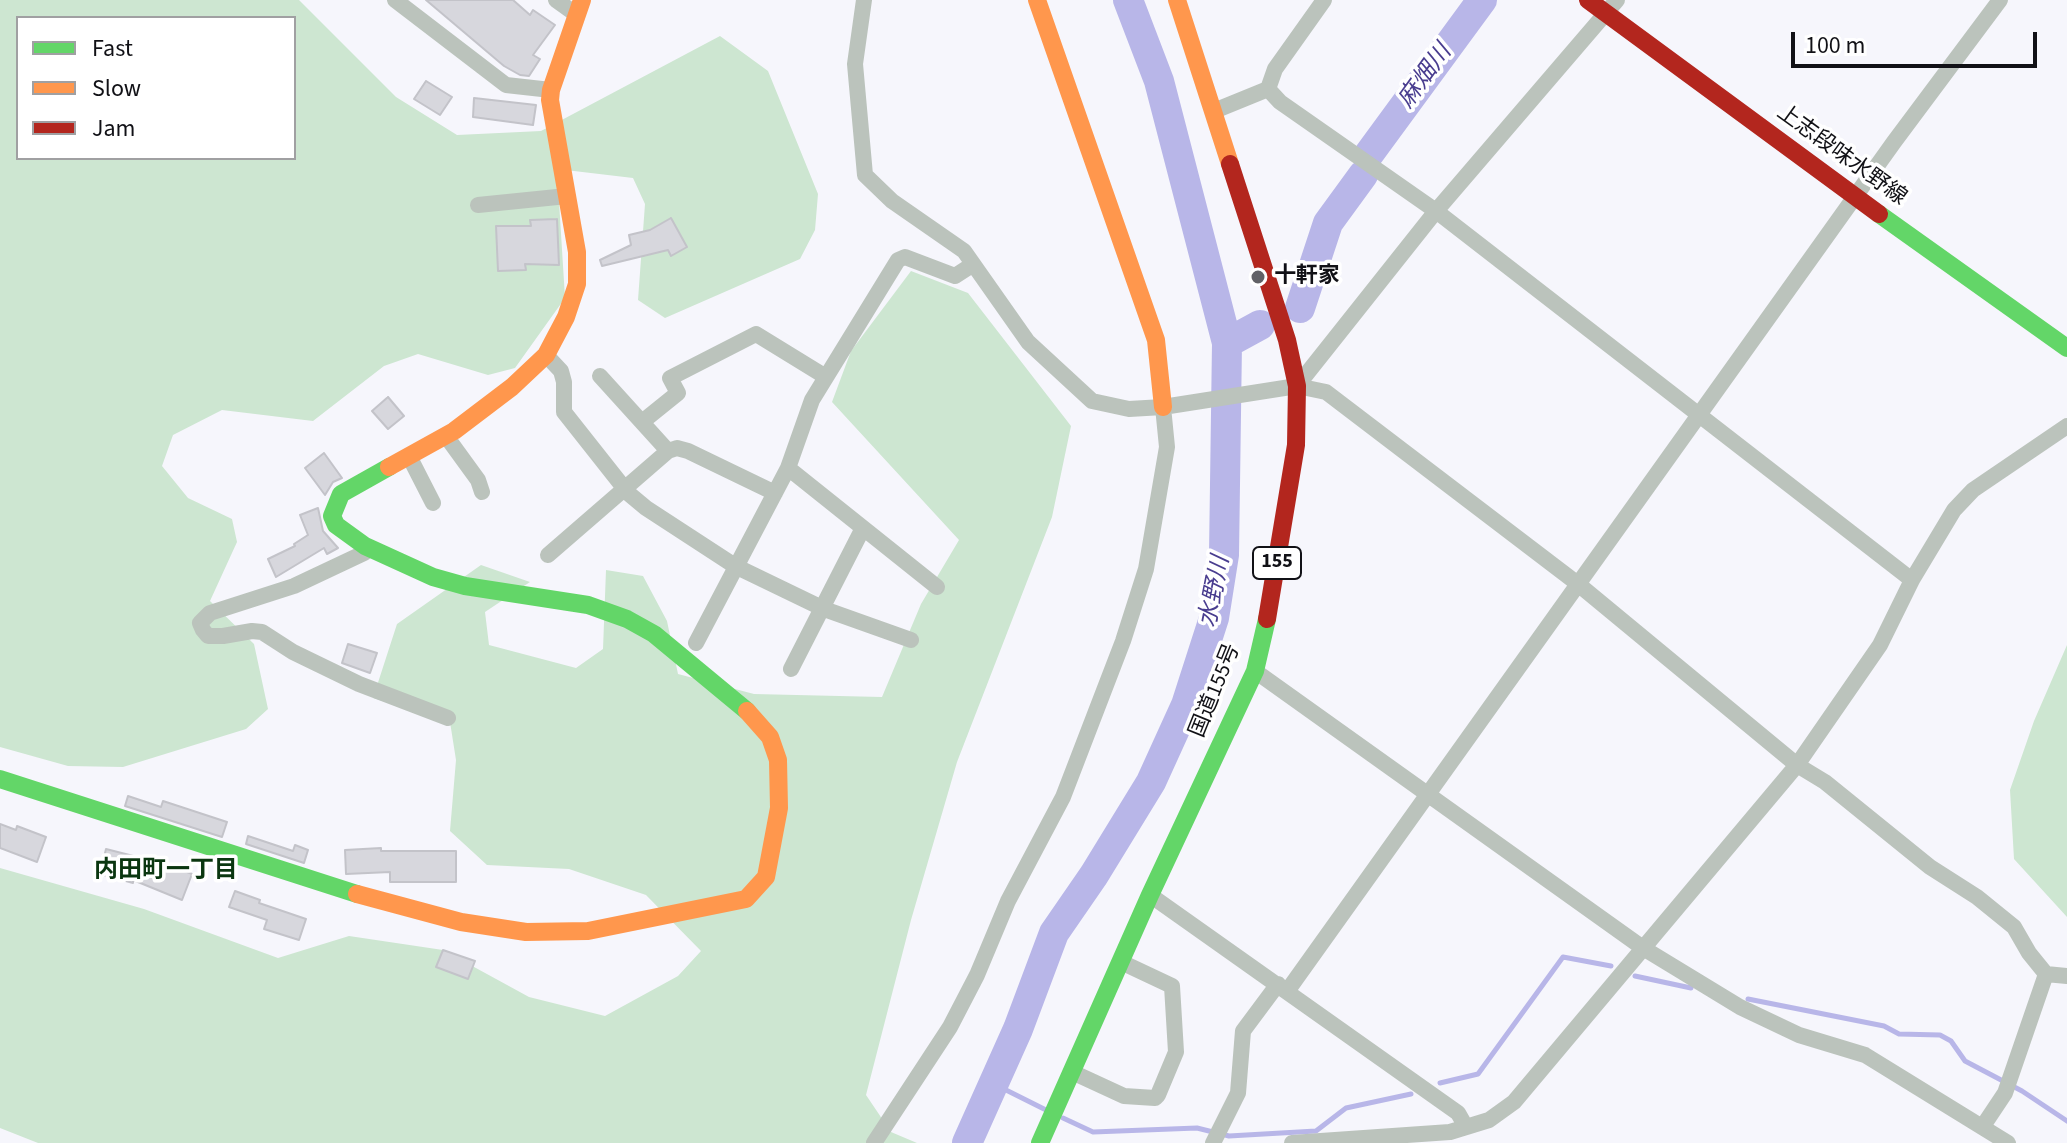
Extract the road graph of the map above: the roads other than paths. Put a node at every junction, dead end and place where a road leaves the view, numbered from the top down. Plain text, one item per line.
1 (395, 0) edge
2 (556, 0) edge
3 (864, 0) edge
4 (1037, 0) edge
5 (1177, 0) edge
6 (1324, 0) edge
7 (1588, 0) edge
8 (2000, 0) edge
9 (1611, 6) edge
10 (580, 8) edge
11 (1268, 89) junction
12 (551, 90) junction
13 (1214, 111) junction
14 (567, 196) junction
15 (1855, 197) junction
16 (478, 205) dead end
17 (1436, 211) junction
18 (972, 265) junction
19 (2067, 348) edge
20 (546, 355) junction
21 (600, 376) dead end
22 (826, 377) junction
23 (1288, 387) junction
24 (1163, 407) junction
25 (1700, 414) junction
26 (642, 422) junction
27 (2067, 426) edge
28 (446, 436) junction
29 (668, 451) junction
30 (410, 458) junction
31 (788, 468) junction
32 (624, 489) junction
33 (482, 492) dead end
34 (775, 493) junction
35 (433, 503) dead end
36 (863, 528) junction
37 (365, 546) junction
38 (548, 555) dead end
39 (735, 566) junction
40 (1912, 580) junction
41 (1578, 584) junction
42 (937, 587) dead end
43 (822, 608) junction
44 (911, 640) dead end
45 (696, 643) dead end
46 (791, 669) dead end
47 (1255, 671) junction
48 (448, 718) dead end
49 (1797, 765) junction
50 (0, 779) edge
51 (1429, 793) junction
52 (1150, 895) junction
53 (1643, 948) junction
54 (1121, 962) junction
55 (2046, 974) junction
56 (2067, 976) edge
57 (1283, 987) junction
58 (1072, 1072) junction
59 (1983, 1126) junction
60 (1466, 1127) junction
61 (874, 1143) edge
62 (1040, 1143) edge
63 (1213, 1143) edge
64 (1292, 1143) edge
65 (2008, 1143) edge

1 - 12 street
2 - 10 street
3 - 18 street
4 - 24 main road
5 - 13 main road, 国道155号 / 155
6 - 11 street
7 - 9 main road, 上志段味水野線
8 - 15 street
9 - 15 main road, 上志段味水野線
9 - 17 street
10 - 12 main road
11 - 13 street
11 - 17 street
12 - 14 main road
13 - 23 main road, 国道155号 / 155
14 - 16 street
14 - 20 main road
15 - 19 main road, 上志段味水野線
15 - 25 street
17 - 23 street
17 - 25 street
18 - 22 street
18 - 24 street
20 - 28 main road
20 - 32 street
21 - 26 street
22 - 26 street
22 - 31 street
23 - 24 street
23 - 41 street
23 - 47 main road, 国道155号 / 155
24 - 61 street
25 - 40 street
25 - 41 street
26 - 29 street
27 - 40 street
28 - 30 main road
28 - 33 street
29 - 32 street
29 - 34 street
30 - 35 street
30 - 37 main road
31 - 34 street
31 - 36 street
32 - 38 street
32 - 39 street
34 - 39 street
36 - 42 street
36 - 43 street
37 - 48 street
37 - 50 main road
39 - 43 street
39 - 45 street
40 - 49 street
41 - 49 street
41 - 51 street
43 - 44 street
43 - 46 street
47 - 51 street
47 - 52 main road, 国道155号 / 155
49 - 53 street
49 - 55 street
51 - 53 street
51 - 57 street
52 - 54 main road, 国道155号 / 155
52 - 57 street
53 - 59 street
53 - 60 street
54 - 58 main road, 国道155号 / 155
54 - 58 street
55 - 56 street
55 - 59 street
57 - 60 street
57 - 63 street
58 - 62 main road, 国道155号 / 155
59 - 65 street
60 - 64 street

